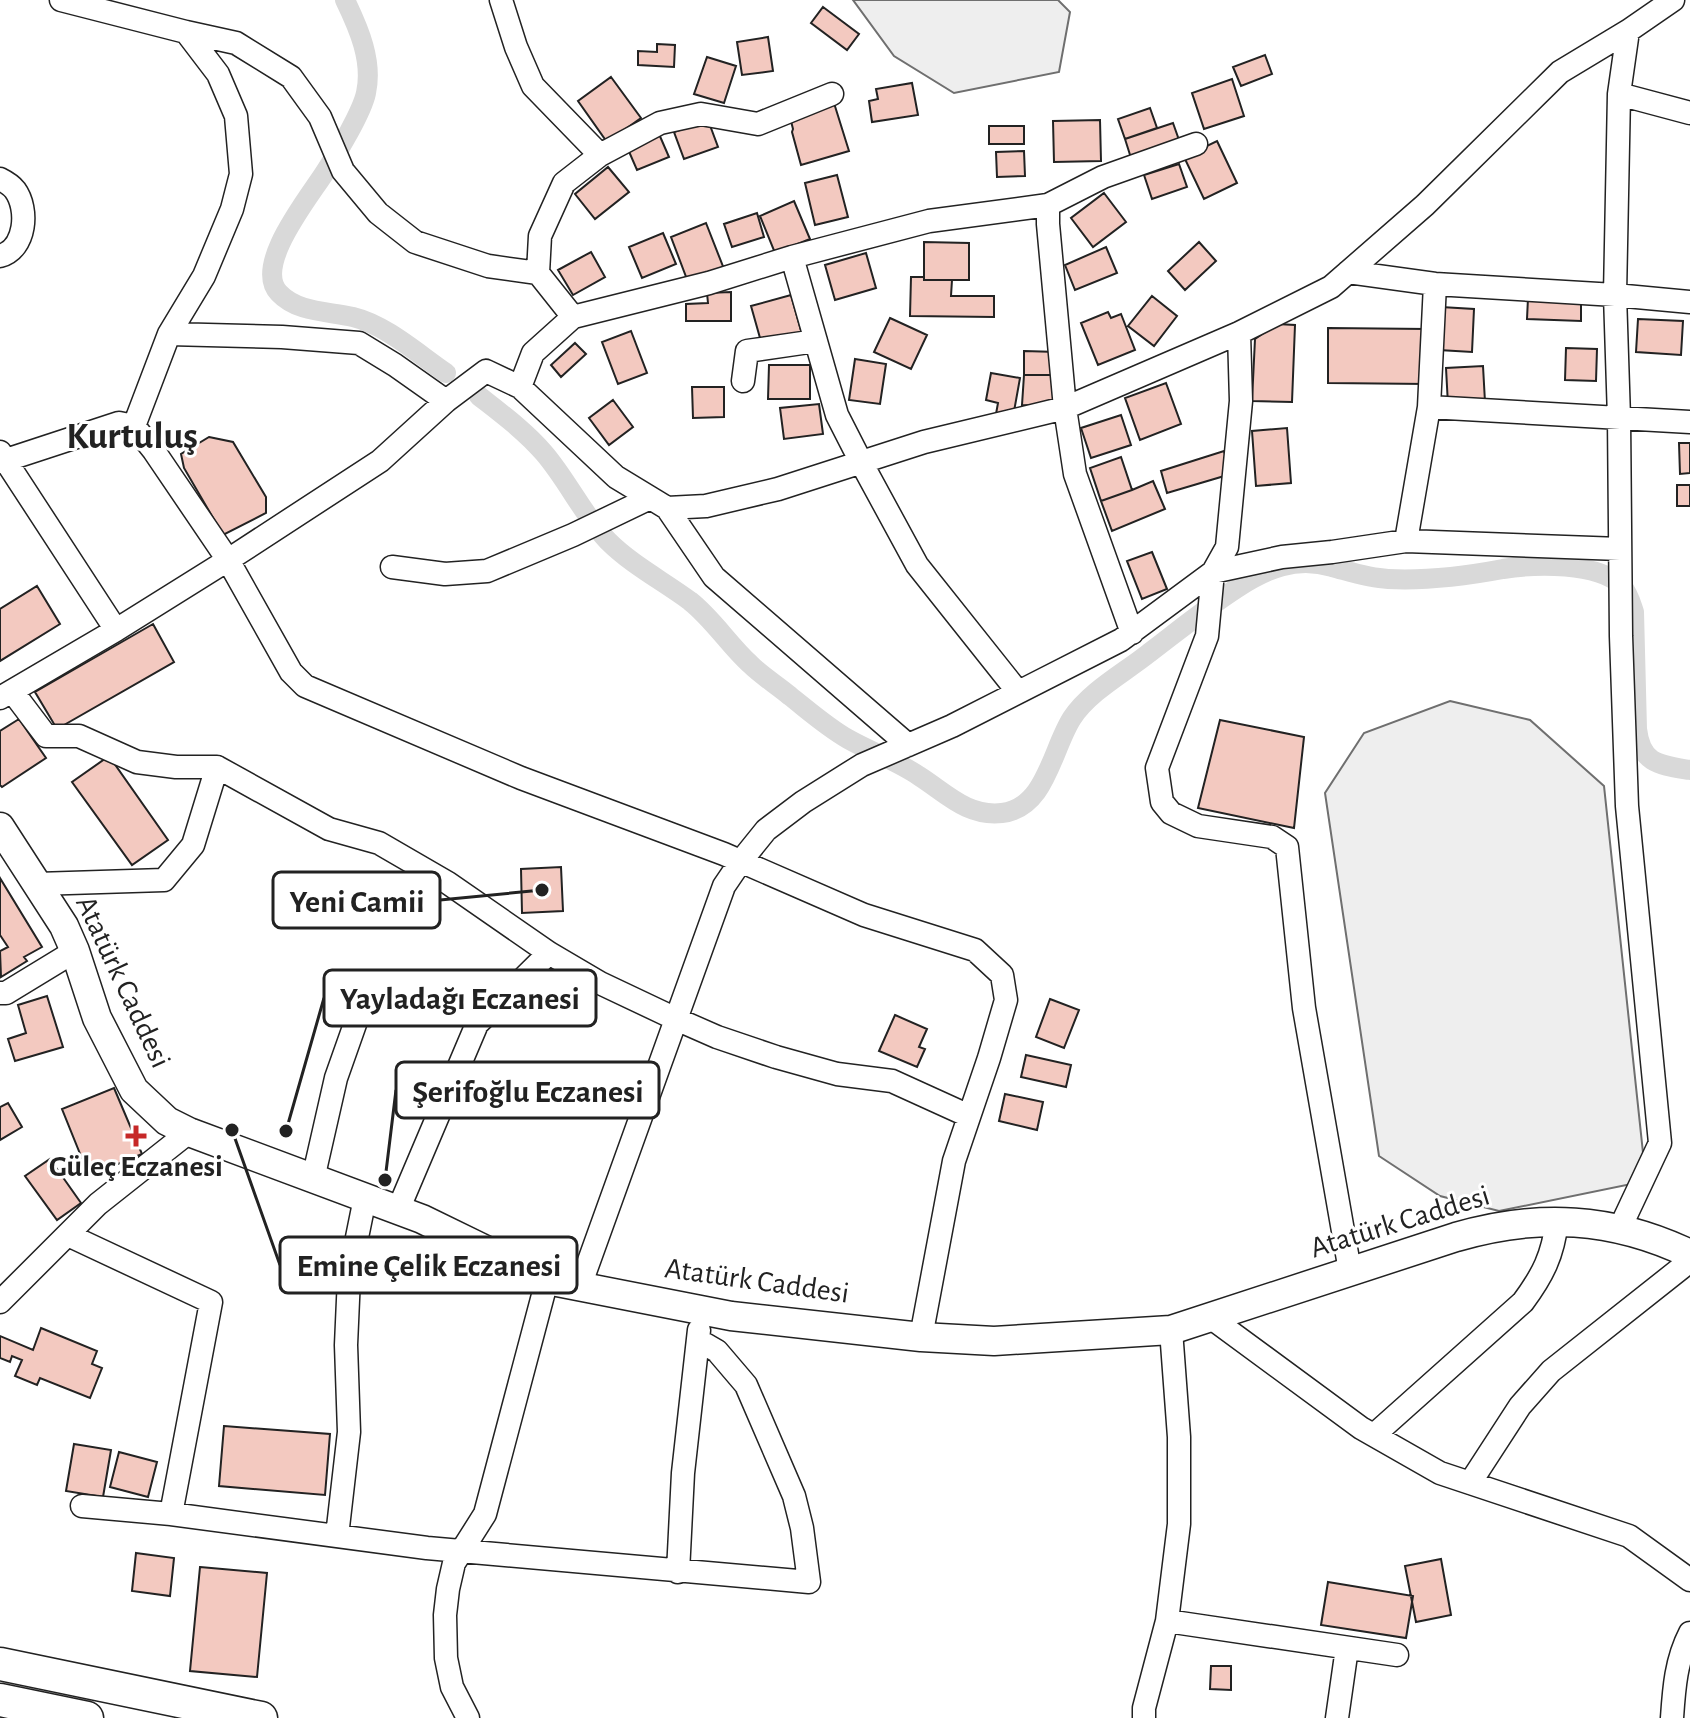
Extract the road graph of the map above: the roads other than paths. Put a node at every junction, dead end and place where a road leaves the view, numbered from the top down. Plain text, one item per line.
1 (61, 0) edge
2 (501, 0) edge
3 (1663, 3) edge
4 (1628, 31) junction
5 (186, 32) junction
6 (832, 94) dead end
7 (1619, 94) junction
8 (1690, 113) edge
9 (1196, 144) dead end
10 (600, 155) junction
11 (0, 179) edge
12 (1048, 205) junction
13 (0, 256) edge
14 (792, 257) junction
15 (1348, 272) junction
16 (538, 273) junction
17 (1435, 284) junction
18 (1615, 295) junction
19 (1690, 302) edge
20 (573, 317) junction
21 (1239, 333) junction
22 (169, 334) junction
23 (816, 341) junction
24 (743, 381) dead end
25 (520, 387) junction
26 (446, 401) junction
27 (1429, 407) junction
28 (1065, 408) junction
29 (1619, 418) junction
30 (1690, 422) edge
31 (134, 426) junction
32 (1, 458) edge
33 (861, 462) junction
34 (658, 503) junction
35 (1406, 541) junction
36 (1620, 549) junction
37 (228, 560) junction
38 (392, 567) dead end
39 (1213, 572) junction
40 (116, 630) junction
41 (1132, 633) junction
42 (1018, 692) junction
43 (6, 694) edge
44 (902, 748) junction
45 (217, 767) junction
46 (0, 827) edge
47 (741, 861) junction
48 (37, 884) junction
49 (75, 951) junction
50 (549, 953) junction
51 (0, 993) edge
52 (366, 993) dead end
53 (676, 1019) junction
54 (969, 1116) junction
55 (189, 1132) junction
56 (313, 1179) junction
57 (365, 1198) junction
58 (398, 1210) junction
59 (1557, 1221) junction
60 (1620, 1228) junction
61 (68, 1235) junction
62 (1690, 1254) edge
63 (1690, 1261) edge
64 (1350, 1271) junction
65 (547, 1280) junction
66 (580, 1286) junction
67 (0, 1302) edge
68 (701, 1310) junction
69 (1210, 1317) junction
70 (1171, 1330) junction
71 (921, 1337) junction
72 (698, 1340) junction
73 (1374, 1435) junction
74 (1470, 1483) junction
75 (82, 1506) dead end
76 (171, 1514) junction
77 (337, 1536) junction
78 (464, 1551) junction
79 (678, 1572) junction
80 (1690, 1580) edge
81 (1167, 1621) junction
82 (1690, 1633) edge
83 (1347, 1648) junction
84 (1397, 1655) dead end
85 (0, 1664) edge
86 (0, 1700) edge
87 (87, 1718) edge
88 (261, 1718) edge
89 (468, 1718) edge
90 (1144, 1718) edge
91 (1337, 1718) edge
92 (1672, 1718) edge

1 - 5 street
2 - 10 street
3 - 4 street
4 - 7 street
4 - 15 street
5 - 16 street
5 - 22 street
6 - 10 street
7 - 8 street
7 - 18 street
9 - 12 street
10 - 16 street
11 - 13 street
12 - 14 street
12 - 28 street
14 - 20 street
14 - 23 street
15 - 17 street
15 - 21 street
16 - 20 street
17 - 18 street
17 - 27 street
18 - 19 street
18 - 29 street
20 - 25 street
21 - 28 street
21 - 39 street
22 - 26 street
22 - 31 street
23 - 24 street
23 - 33 street
25 - 26 street
25 - 34 street
26 - 37 street
27 - 29 street
27 - 35 street
28 - 33 street
28 - 41 street
29 - 30 street
29 - 36 street
31 - 32 street
31 - 37 street
32 - 40 street
33 - 34 street
33 - 42 street
34 - 38 street
34 - 44 street
35 - 36 street
35 - 39 street
36 - 60 street
37 - 40 street
37 - 47 street
39 - 41 street
39 - 64 street
40 - 43 street
41 - 42 street
42 - 44 street
43 - 45 street
44 - 47 street
45 - 48 street
45 - 50 street
46 - 48 main road, Atatürk Caddesi
47 - 53 street
47 - 54 street
48 - 49 main road, Atatürk Caddesi
49 - 51 street
49 - 55 main road, Atatürk Caddesi
50 - 53 street
50 - 58 street
52 - 56 street
53 - 54 street
53 - 66 street
54 - 71 street
55 - 56 main road, Atatürk Caddesi
55 - 61 street
56 - 57 main road, Atatürk Caddesi
57 - 58 main road, Atatürk Caddesi
57 - 77 street
58 - 65 main road, Atatürk Caddesi
59 - 60 main road, Atatürk Caddesi
59 - 64 main road, Atatürk Caddesi
59 - 73 street
60 - 62 main road, Atatürk Caddesi
61 - 67 street
61 - 76 street
63 - 74 street
64 - 69 main road, Atatürk Caddesi
65 - 66 main road, Atatürk Caddesi
65 - 78 street
66 - 68 main road, Atatürk Caddesi
68 - 71 main road, Atatürk Caddesi
68 - 72 street
69 - 70 main road, Atatürk Caddesi
69 - 73 street
70 - 71 main road, Atatürk Caddesi
70 - 81 street
72 - 79 street
72 - 79 street
73 - 74 street
74 - 80 street
75 - 76 street
76 - 77 street
77 - 78 street
78 - 79 street
78 - 89 street
81 - 83 street
81 - 90 street
82 - 92 street
83 - 84 street
83 - 91 street
85 - 88 highway
86 - 87 highway

